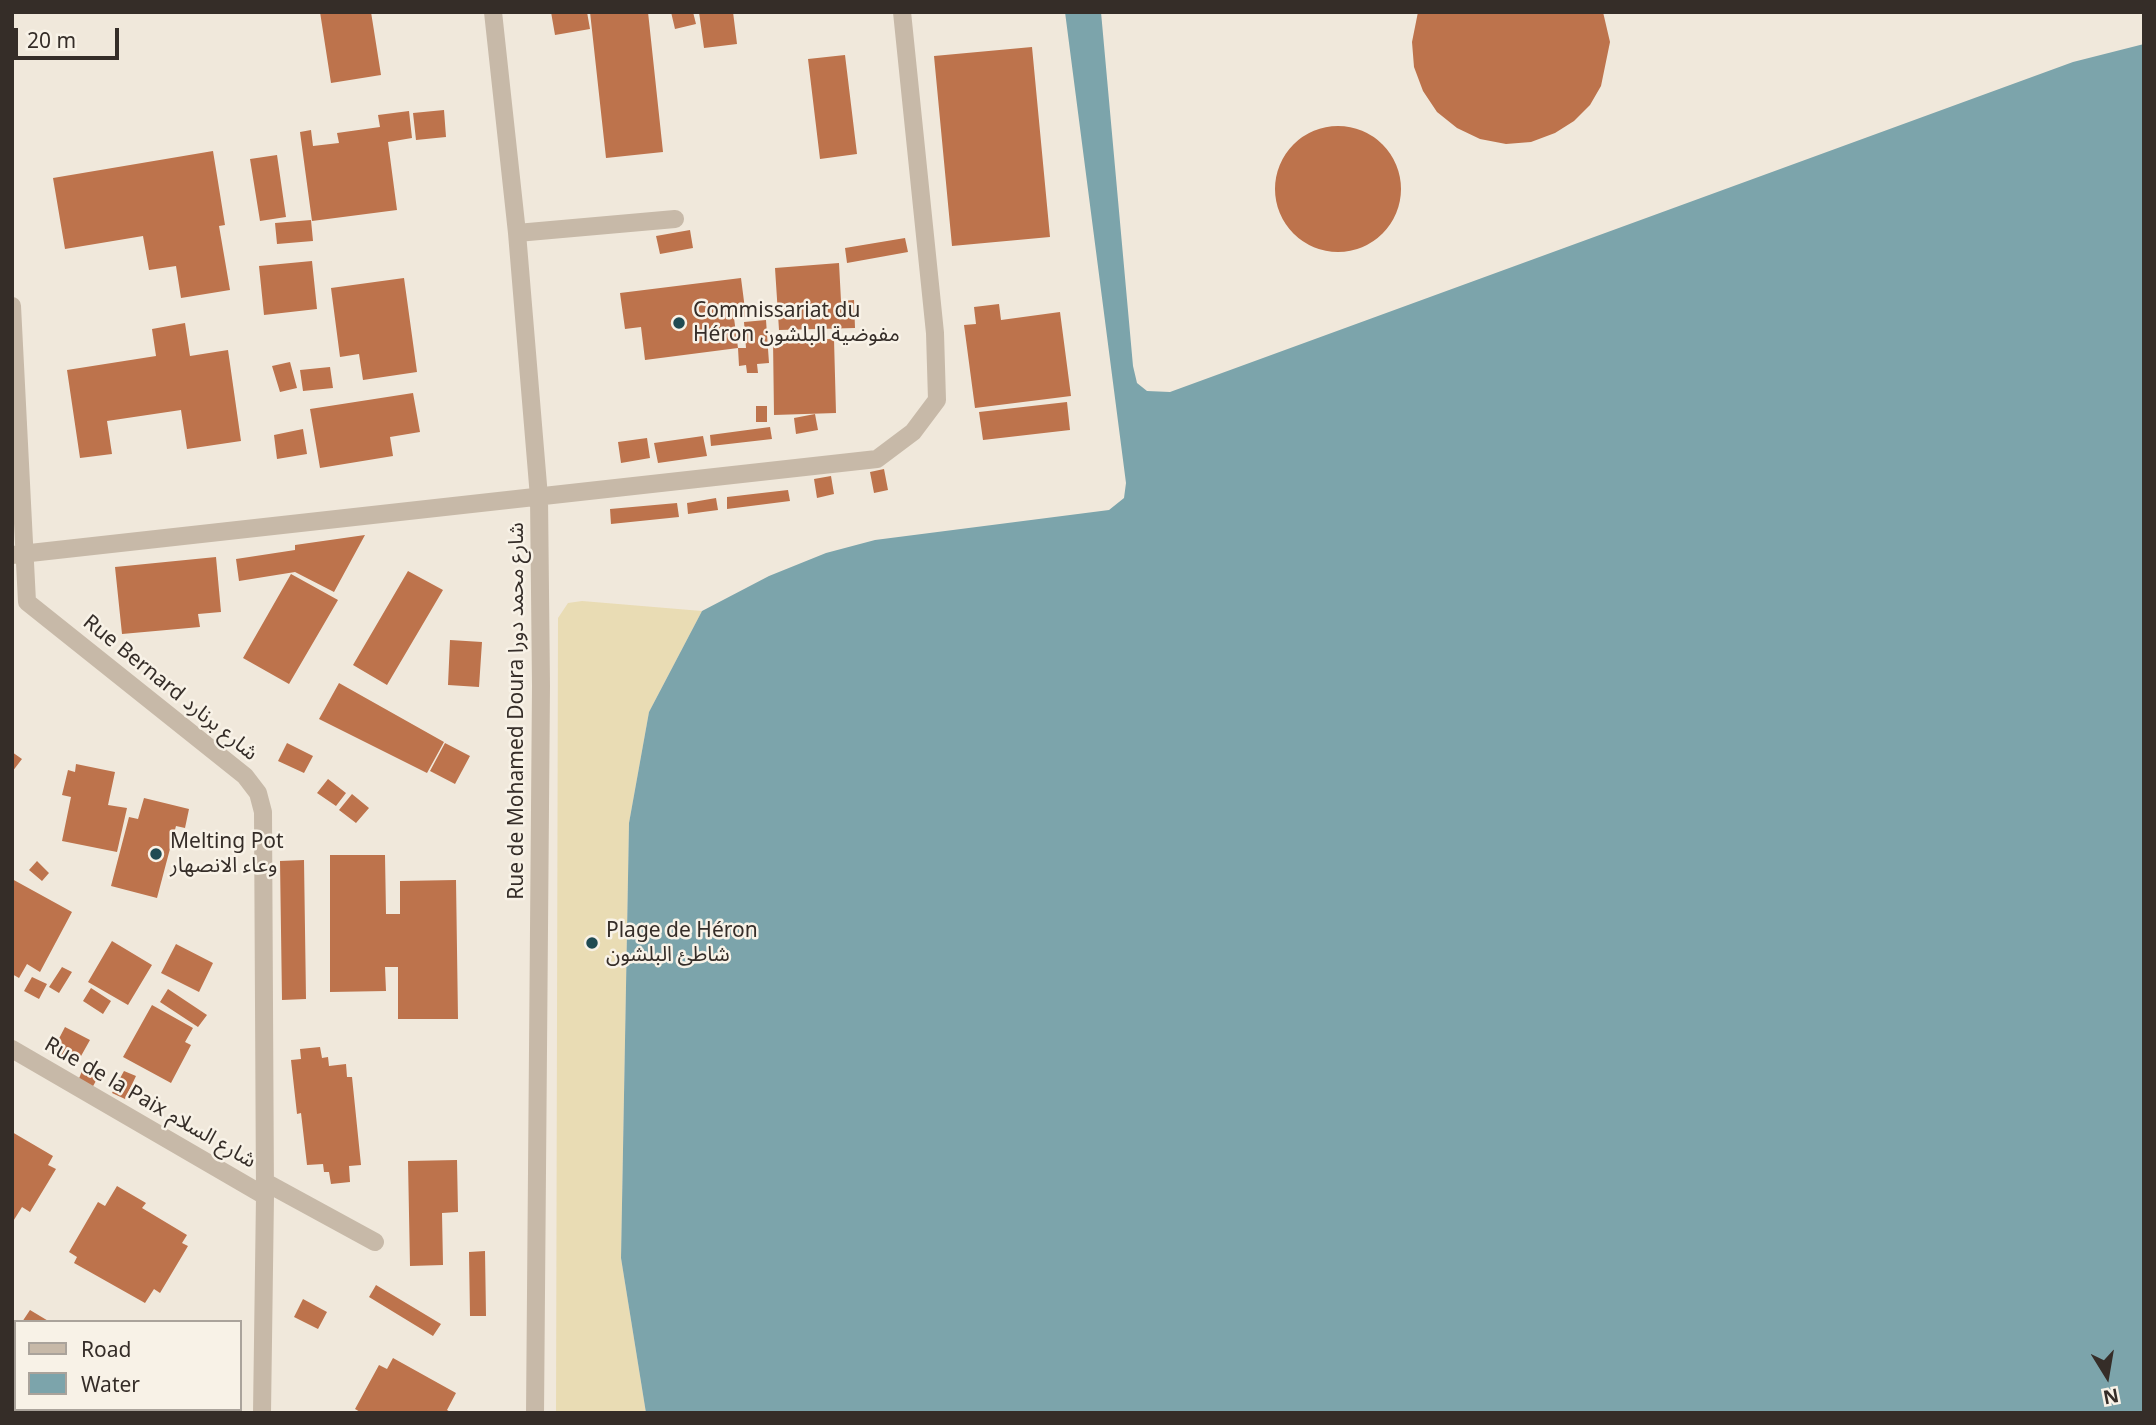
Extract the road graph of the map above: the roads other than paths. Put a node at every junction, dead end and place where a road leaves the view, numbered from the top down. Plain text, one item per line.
1 (493, 12) edge
2 (902, 12) edge
3 (675, 219) dead end
4 (517, 233) junction
5 (12, 306) edge
6 (540, 497) junction
7 (19, 554) edge
8 (20, 598) edge
9 (12, 1049) edge
10 (265, 1189) junction
11 (375, 1242) dead end
12 (262, 1413) edge
13 (535, 1413) edge

1 - 4 street, Rue de Mohamed Doura شارع محمد دورا
2 - 6 street
3 - 4 street
4 - 6 street, Rue de Mohamed Doura شارع محمد دورا
5 - 7 street, Rue Bernard شارع برنارد
6 - 7 street
6 - 13 street, Rue de Mohamed Doura شارع محمد دورا
7 - 8 street, Rue Bernard شارع برنارد
8 - 10 street, Rue Bernard شارع برنارد
9 - 10 street, Rue de la Paix شارع السلام
10 - 11 street, Rue de la Paix شارع السلام
10 - 12 street, Rue Bernard شارع برنارد

